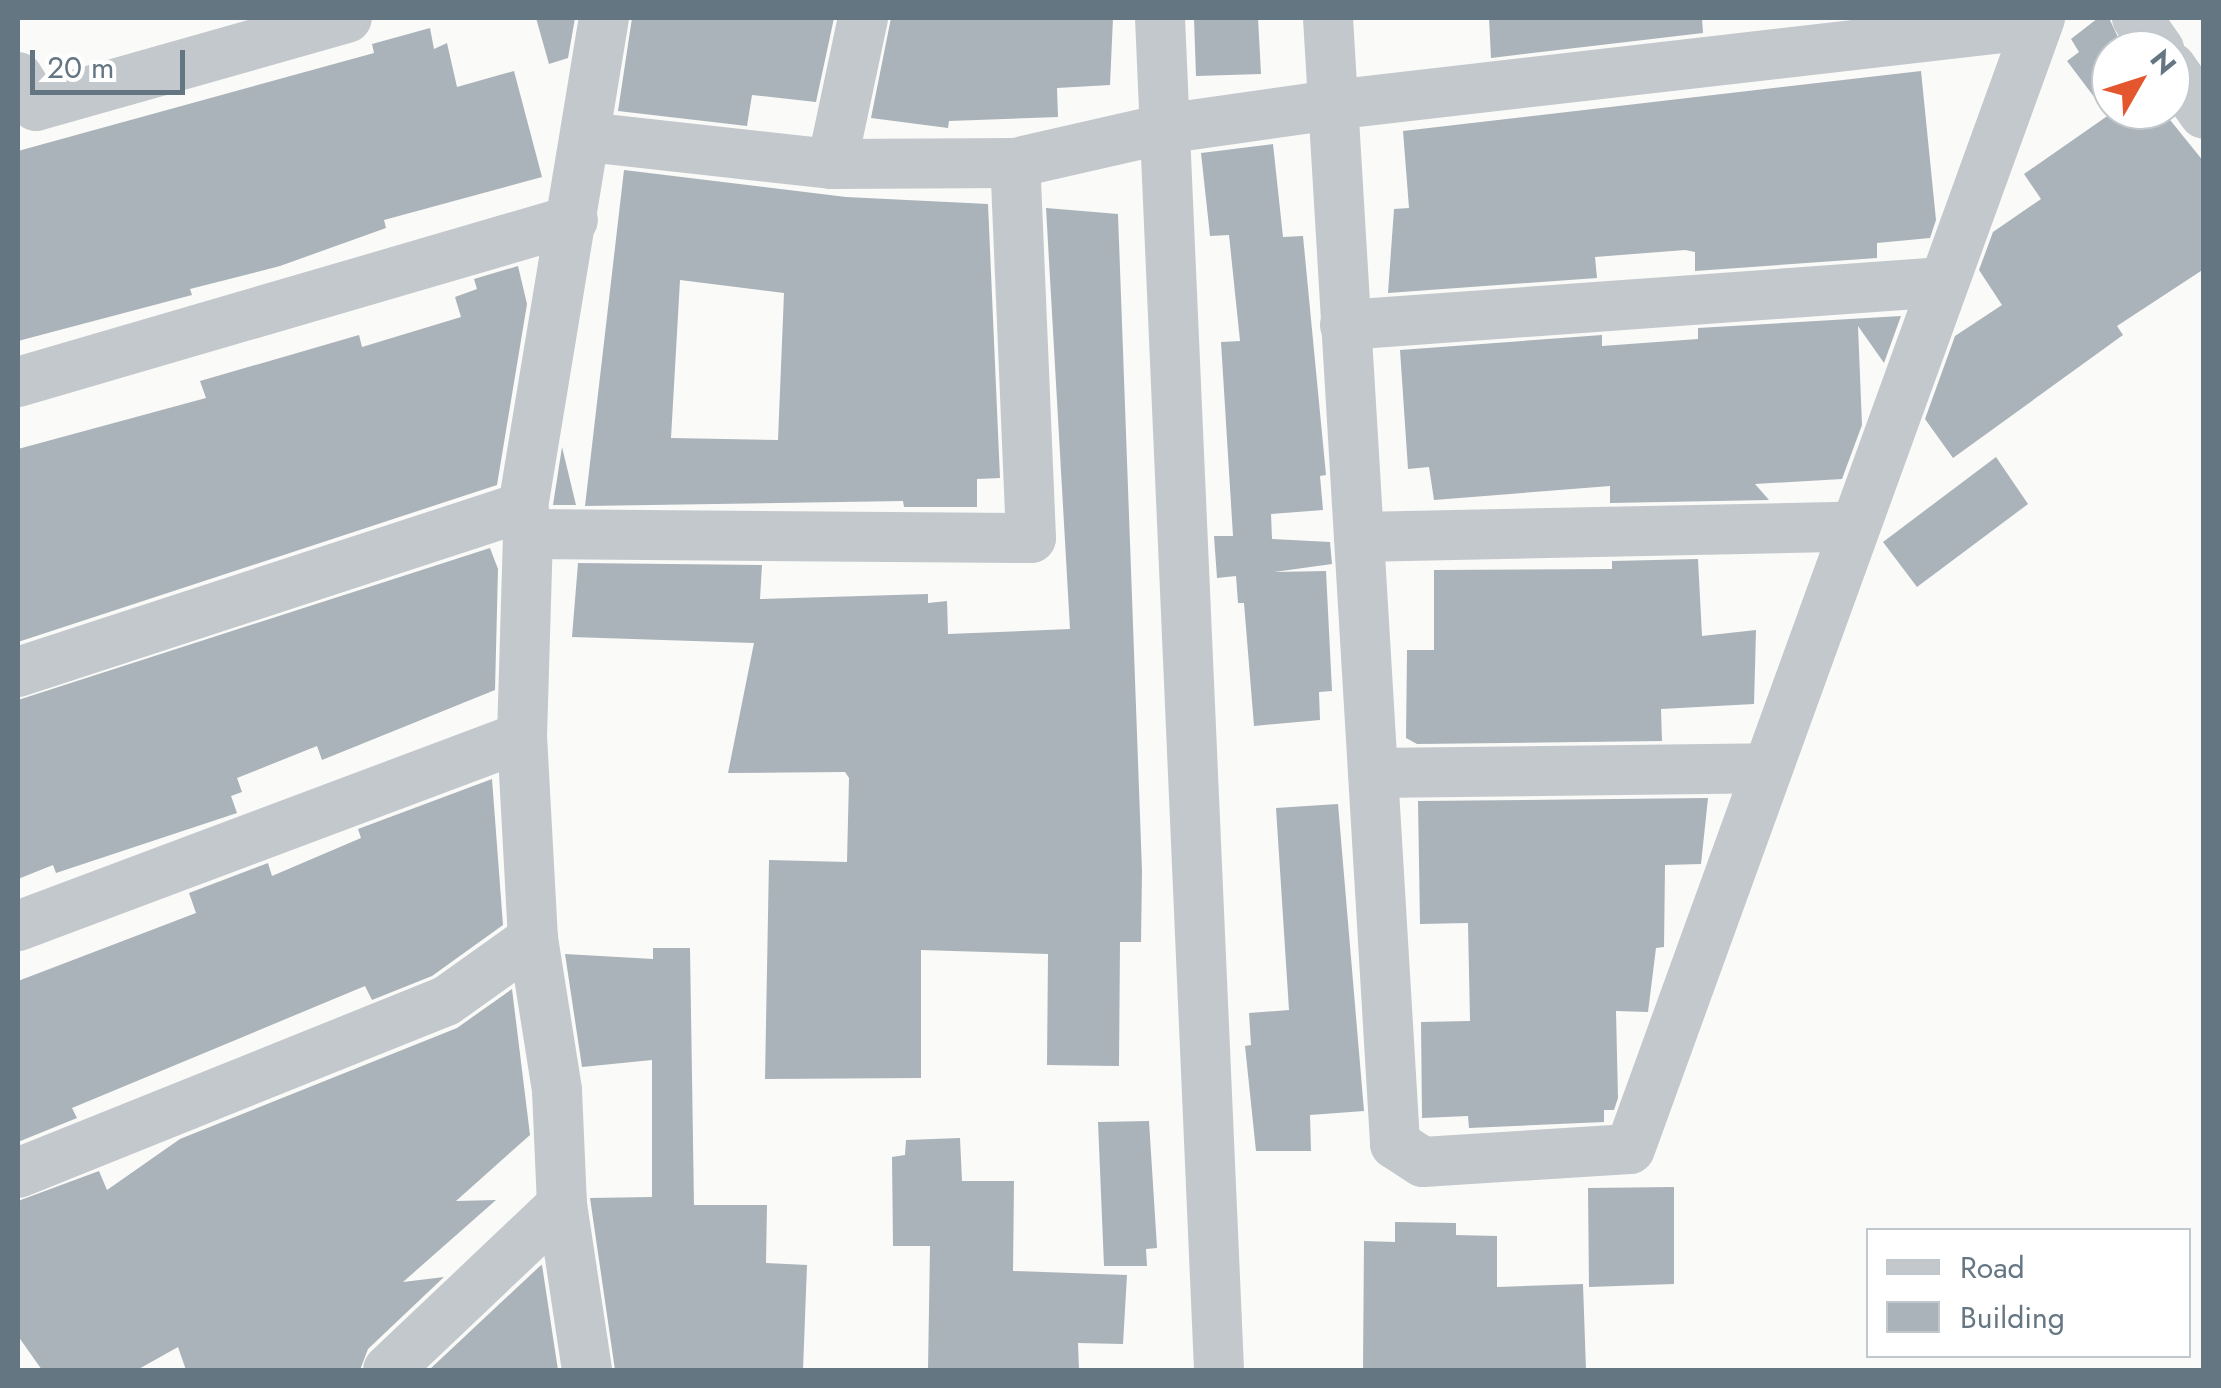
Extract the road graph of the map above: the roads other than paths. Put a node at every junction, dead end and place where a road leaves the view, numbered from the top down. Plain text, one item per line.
1 (348, 18) edge
2 (604, 18) edge
3 (862, 18) edge
4 (1160, 18) edge
5 (1328, 18) edge
6 (2038, 21) edge
7 (18, 77) edge
8 (1332, 105) junction
9 (1163, 130) junction
10 (588, 137) junction
11 (1015, 163) junction
12 (832, 164) junction
13 (573, 220) junction
14 (1943, 282) junction
15 (1345, 326) junction
16 (18, 382) edge
17 (525, 521) junction
18 (1855, 527) junction
19 (1358, 538) junction
20 (18, 672) edge
21 (522, 737) junction
22 (1767, 768) junction
23 (1373, 773) junction
24 (18, 926) edge
25 (533, 939) junction
26 (18, 1174) edge
27 (562, 1205) junction
28 (388, 1370) edge
29 (587, 1370) edge
30 (1219, 1370) edge

1 - 7 street
2 - 10 street
3 - 12 street
4 - 9 street
5 - 8 street
6 - 8 street
6 - 14 street
8 - 9 street
8 - 15 street
9 - 11 street
9 - 30 street
10 - 12 street
10 - 13 street
11 - 12 street
11 - 17 street
13 - 16 street
13 - 17 street
14 - 15 street
14 - 18 street
15 - 19 street
17 - 20 street
17 - 21 street
18 - 19 street
18 - 22 street
19 - 23 street
21 - 24 street
21 - 25 street
22 - 23 street
22 - 23 street
25 - 26 street
25 - 27 street
27 - 28 street
27 - 29 street

